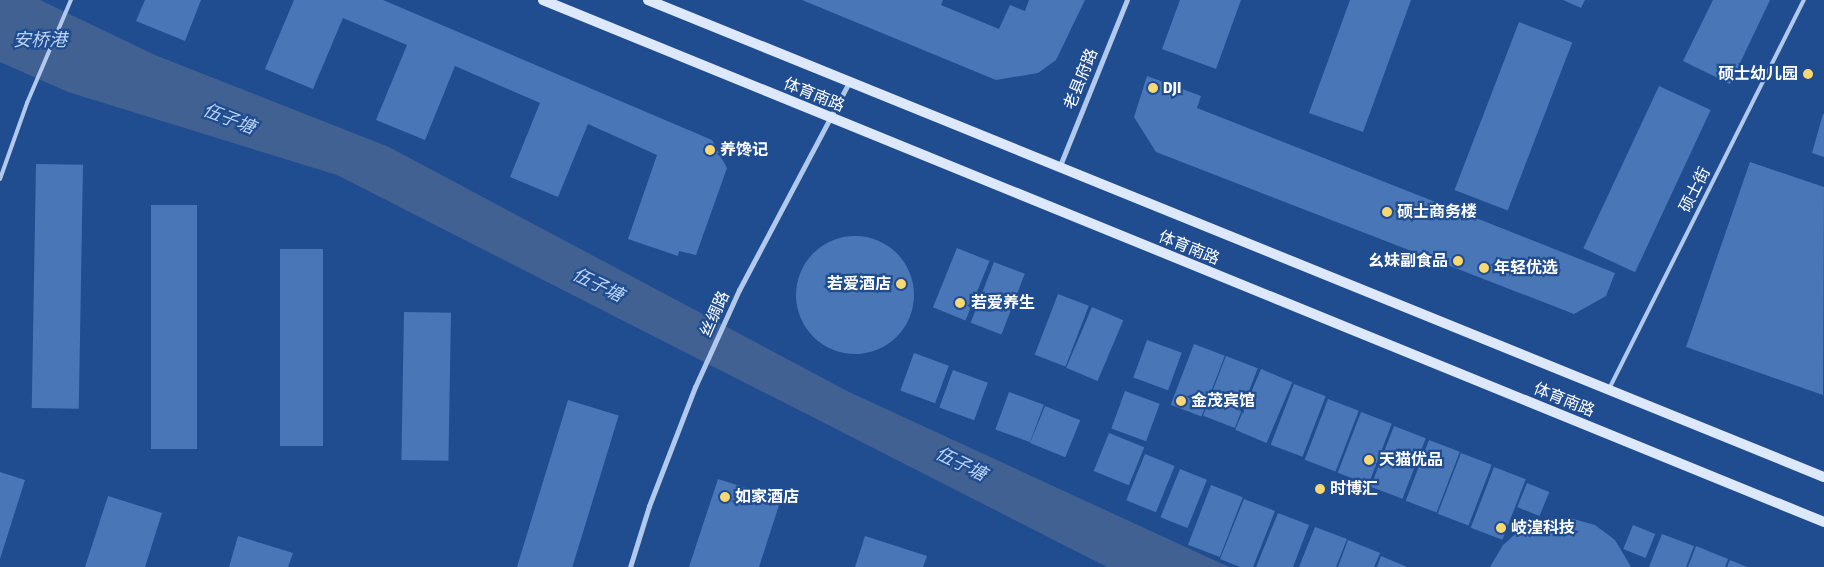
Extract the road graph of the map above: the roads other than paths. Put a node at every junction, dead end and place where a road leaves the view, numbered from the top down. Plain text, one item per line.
1 (71, 0) edge
2 (543, 0) edge
3 (648, 0) edge
4 (1127, 0) edge
5 (1804, 0) edge
6 (849, 82) junction
7 (829, 118) junction
8 (1059, 168) junction
9 (0, 179) edge
10 (1608, 391) junction
11 (1824, 477) edge
12 (1824, 522) edge
13 (630, 567) edge

1 - 9 lane
2 - 7 main road, 体育南路
3 - 6 main road, 体育南路
4 - 8 street, 老县府路
5 - 10 lane, 硕士街
6 - 7 street, 丝绸路
6 - 8 main road, 体育南路
7 - 12 main road, 体育南路
7 - 13 street, 丝绸路
8 - 10 main road, 体育南路
10 - 11 main road, 体育南路

